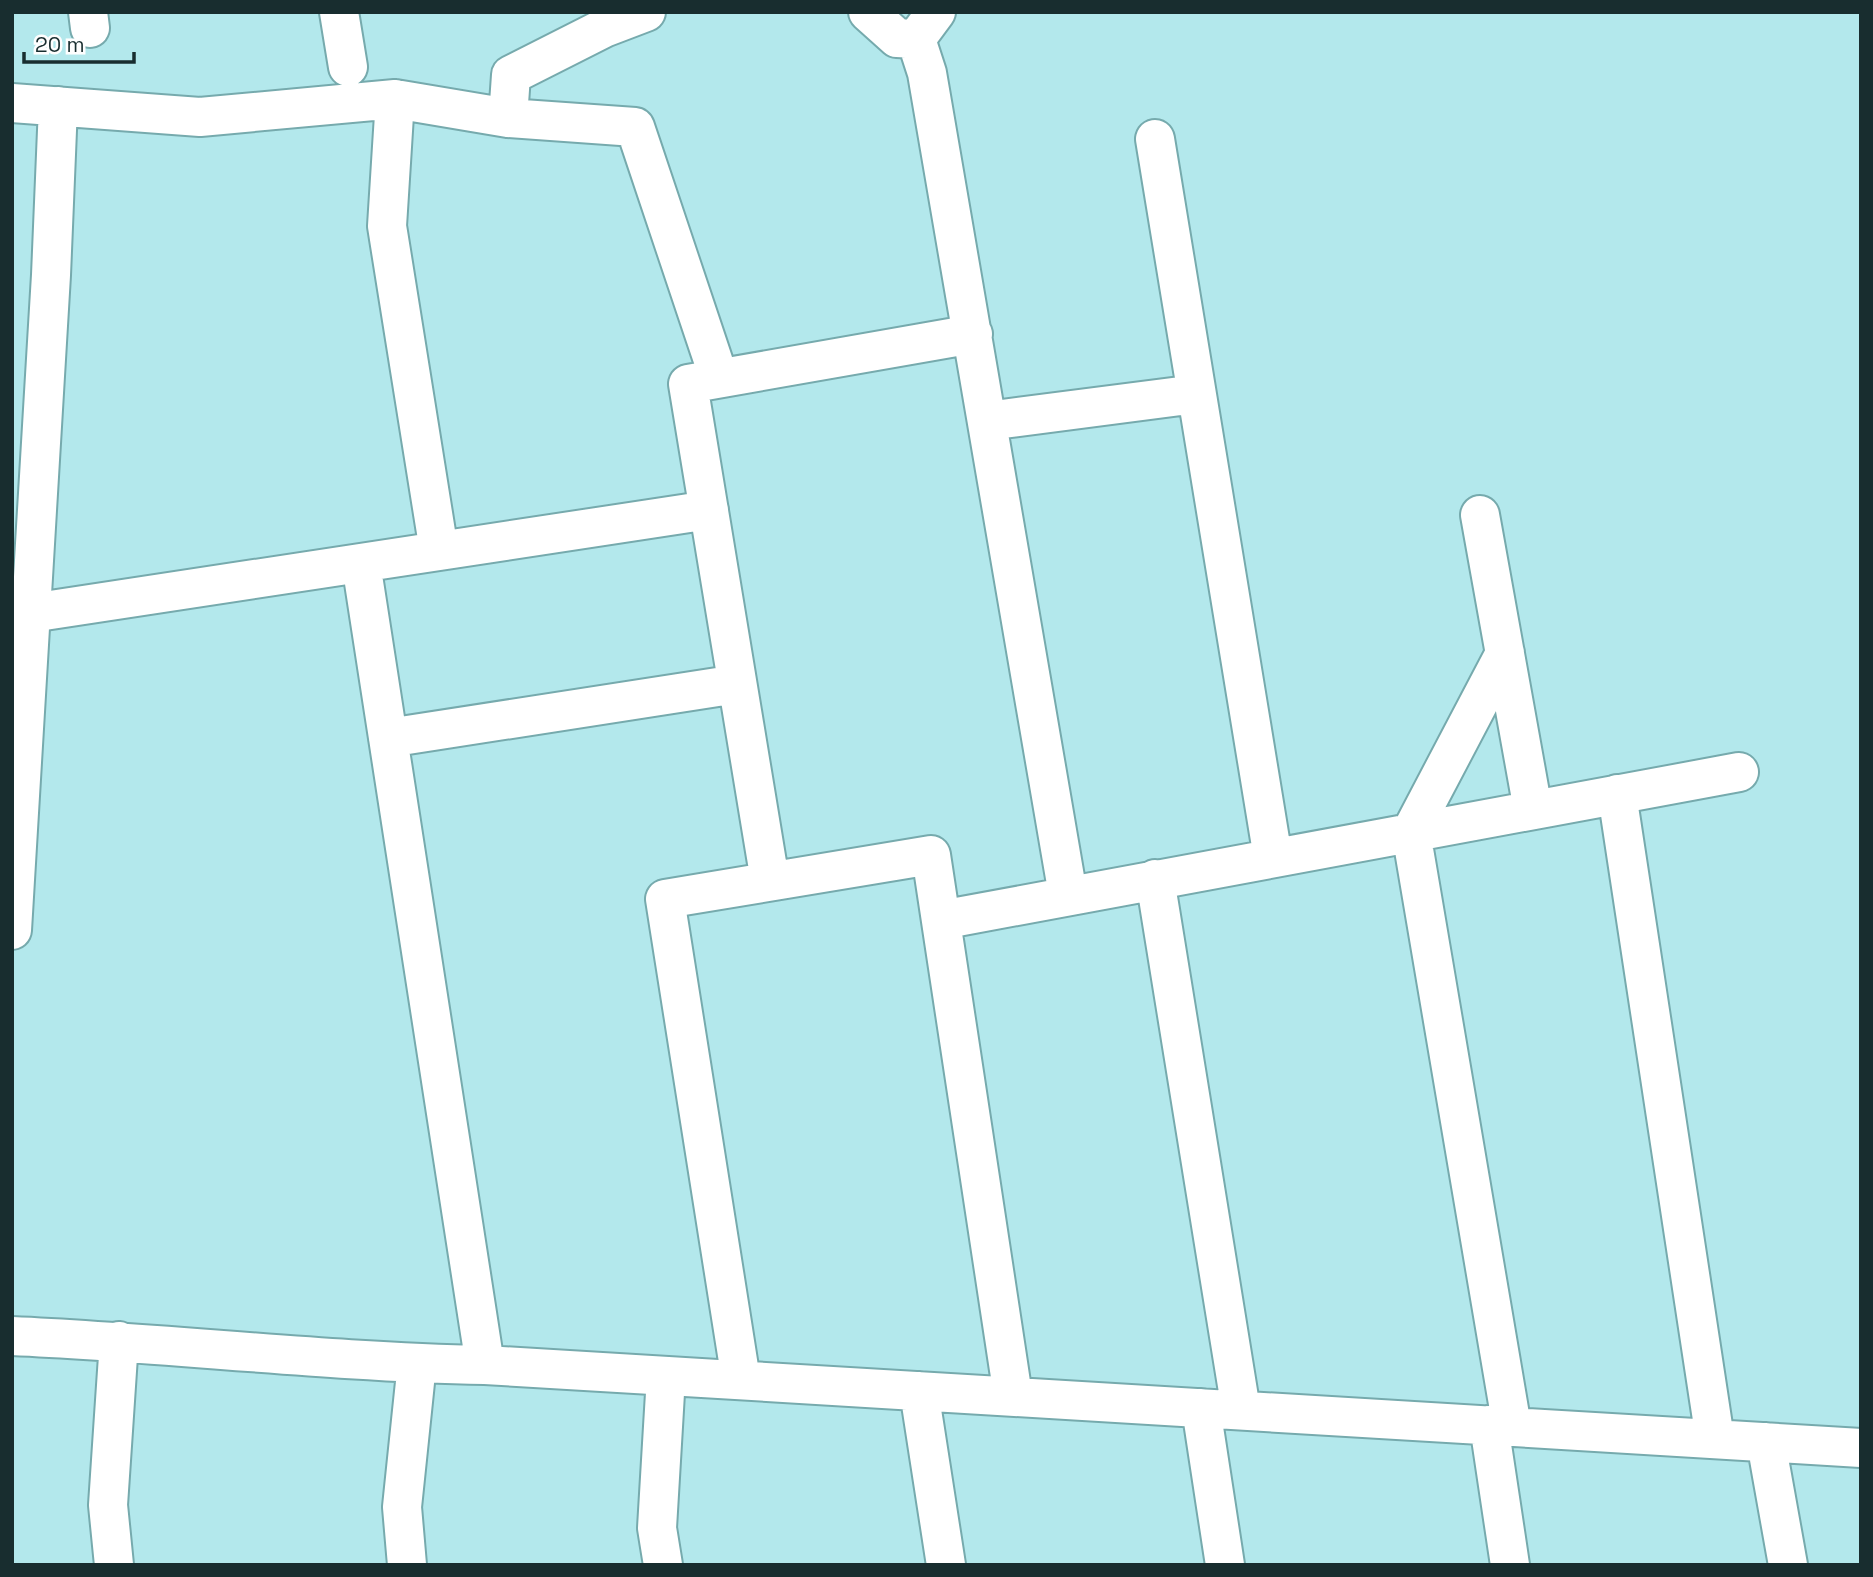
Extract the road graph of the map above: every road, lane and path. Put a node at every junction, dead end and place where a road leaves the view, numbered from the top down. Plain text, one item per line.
1 (339, 12) edge
2 (646, 12) edge
3 (868, 12) edge
4 (926, 25) edge
5 (348, 67) dead end
6 (395, 99) junction
7 (12, 103) edge
8 (58, 106) junction
9 (508, 118) junction
10 (1155, 139) dead end
11 (973, 334) junction
12 (719, 378) junction
13 (1196, 394) junction
14 (987, 421) junction
15 (709, 510) junction
16 (1480, 515) dead end
17 (439, 551) junction
18 (361, 563) junction
19 (31, 613) junction
20 (1505, 653) junction
21 (737, 684) junction
22 (388, 738) junction
23 (1739, 772) dead end
24 (1617, 794) junction
25 (1533, 810) junction
26 (1411, 832) junction
27 (1273, 858) junction
28 (1155, 880) junction
29 (770, 881) junction
30 (1068, 895) junction
31 (941, 920) junction
32 (12, 929) edge
33 (12, 1336) edge
34 (119, 1341) junction
35 (417, 1363) junction
36 (485, 1365) junction
37 (666, 1376) junction
38 (741, 1380) junction
39 (919, 1391) junction
40 (1013, 1396) junction
41 (1201, 1408) junction
42 (1241, 1410) junction
43 (1500, 1426) junction
44 (1715, 1439) junction
45 (1766, 1442) junction
46 (1861, 1448) edge
47 (114, 1565) edge
48 (407, 1565) edge
49 (663, 1565) edge
50 (946, 1565) edge
51 (1225, 1565) edge
52 (1510, 1565) edge
53 (1788, 1565) edge

1 - 5 street
2 - 9 street
3 - 4 street
4 - 11 street
6 - 8 street
6 - 9 street
6 - 17 street
7 - 8 street
8 - 19 street
9 - 12 street
10 - 13 street
11 - 12 street
11 - 14 street
12 - 15 street
13 - 14 street
13 - 27 street
14 - 30 street
15 - 17 street
15 - 21 street
16 - 20 street
17 - 18 street
18 - 19 street
18 - 22 street
19 - 32 street
20 - 25 street
20 - 26 street
21 - 22 street
21 - 29 street
22 - 36 street
23 - 24 street
24 - 25 street
24 - 44 street
25 - 26 street
26 - 27 street
26 - 43 street
27 - 28 street
28 - 30 street
28 - 42 street
29 - 31 street
29 - 38 street
30 - 31 street
31 - 40 street
33 - 34 street
34 - 35 street
34 - 47 street
35 - 36 street
35 - 48 street
36 - 37 street
37 - 38 street
37 - 49 street
38 - 39 street
39 - 40 street
39 - 50 street
40 - 41 street
41 - 42 street
41 - 51 street
42 - 43 street
43 - 44 street
43 - 52 street
44 - 45 street
45 - 46 street
45 - 53 street

